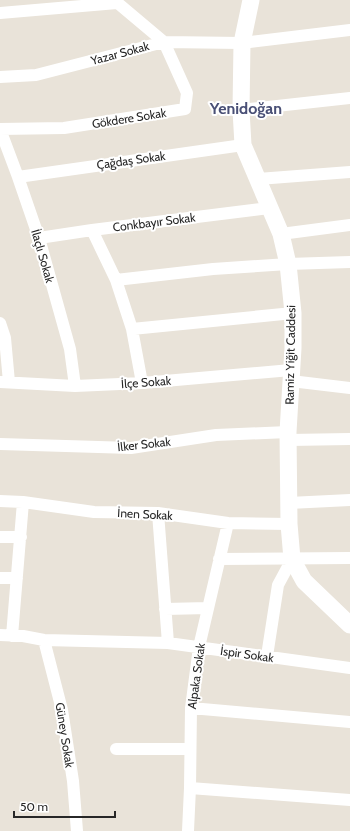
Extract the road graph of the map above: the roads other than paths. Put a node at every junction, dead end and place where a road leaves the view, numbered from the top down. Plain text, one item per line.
1 (251, 0) edge
2 (116, 1) edge
3 (0, 13) edge
4 (350, 30) edge
5 (164, 42) junction
6 (242, 43) junction
7 (0, 77) edge
8 (350, 98) edge
9 (241, 110) junction
10 (0, 129) edge
11 (243, 145) junction
12 (350, 172) edge
13 (18, 177) junction
14 (258, 179) junction
15 (269, 208) junction
16 (350, 225) edge
17 (92, 230) junction
18 (281, 234) junction
19 (39, 238) junction
20 (350, 262) edge
21 (288, 264) junction
22 (116, 280) junction
23 (293, 313) junction
24 (0, 323) edge
25 (132, 329) junction
26 (291, 376) junction
27 (5, 382) edge
28 (142, 383) junction
29 (75, 386) junction
30 (350, 388) edge
31 (289, 436) junction
32 (350, 440) edge
33 (0, 444) edge
34 (350, 500) edge
35 (0, 501) edge
36 (24, 502) junction
37 (290, 503) junction
38 (158, 513) junction
39 (228, 523) junction
40 (289, 524) junction
41 (0, 537) edge
42 (20, 537) junction
43 (350, 558) edge
44 (219, 559) junction
45 (292, 559) junction
46 (0, 578) edge
47 (17, 578) junction
48 (208, 608) junction
49 (165, 609) junction
50 (350, 624) edge
51 (6, 635) edge
52 (44, 640) junction
53 (168, 642) junction
54 (199, 647) junction
55 (267, 656) junction
56 (350, 668) edge
57 (190, 708) junction
58 (350, 722) edge
59 (116, 749) dead end
60 (190, 749) junction
61 (190, 788) junction
62 (350, 800) edge
63 (77, 831) edge
64 (188, 831) edge

1 - 6 main road, Ramiz Yiğit Caddesi
2 - 3 street
2 - 5 street
4 - 6 street, Yazar Sokak
5 - 6 street, Yazar Sokak
5 - 7 street, Yazar Sokak
5 - 10 street, Gökdere Sokak
6 - 9 main road, Ramiz Yiğit Caddesi
8 - 9 street
9 - 11 main road, Ramiz Yiğit Caddesi
10 - 13 street, İlaçlı Sokak
11 - 13 street, Çağdaş Sokak
11 - 14 main road, Ramiz Yiğit Caddesi
12 - 14 street
13 - 19 street, İlaçlı Sokak
14 - 15 main road, Ramiz Yiğit Caddesi
15 - 17 street, Conkbayır Sokak
15 - 18 main road, Ramiz Yiğit Caddesi
16 - 18 street
17 - 19 street, Conkbayır Sokak
17 - 22 street
18 - 21 main road, Ramiz Yiğit Caddesi
19 - 29 street, İlaçlı Sokak
20 - 21 street
21 - 22 street
21 - 23 main road, Ramiz Yiğit Caddesi
22 - 25 street
23 - 25 street
23 - 26 main road, Ramiz Yiğit Caddesi
24 - 27 street
25 - 28 street
26 - 28 street, İlçe Sokak
26 - 30 street, İlçe Sokak
26 - 31 main road, Ramiz Yiğit Caddesi
27 - 29 street, İlçe Sokak
28 - 29 street, İlçe Sokak
31 - 32 street, İlker Sokak
31 - 33 street, İlker Sokak
31 - 37 main road, Ramiz Yiğit Caddesi
34 - 37 street
35 - 36 street, İnen Sokak
36 - 38 street, İnen Sokak
36 - 42 street
37 - 40 main road, Ramiz Yiğit Caddesi
38 - 39 street, İnen Sokak
38 - 49 street
39 - 40 street, İnen Sokak
39 - 44 street, Alpaka Sokak
40 - 45 main road, Ramiz Yiğit Caddesi
41 - 42 street
42 - 47 street
43 - 45 street
44 - 45 street
44 - 48 street, Alpaka Sokak
45 - 50 main road, Ramiz Yiğit Caddesi
45 - 55 street
46 - 47 street
47 - 51 street
48 - 49 street
48 - 54 street, Alpaka Sokak
49 - 53 street
51 - 52 street, İspir Sokak
52 - 53 street, İspir Sokak
52 - 63 street, Güney Sokak
53 - 54 street, İspir Sokak
54 - 55 street, İspir Sokak
54 - 57 street, Alpaka Sokak
55 - 56 street, İspir Sokak
57 - 58 street
57 - 60 street, Alpaka Sokak
59 - 60 street
60 - 61 street, Alpaka Sokak
61 - 62 street
61 - 64 street, Alpaka Sokak

